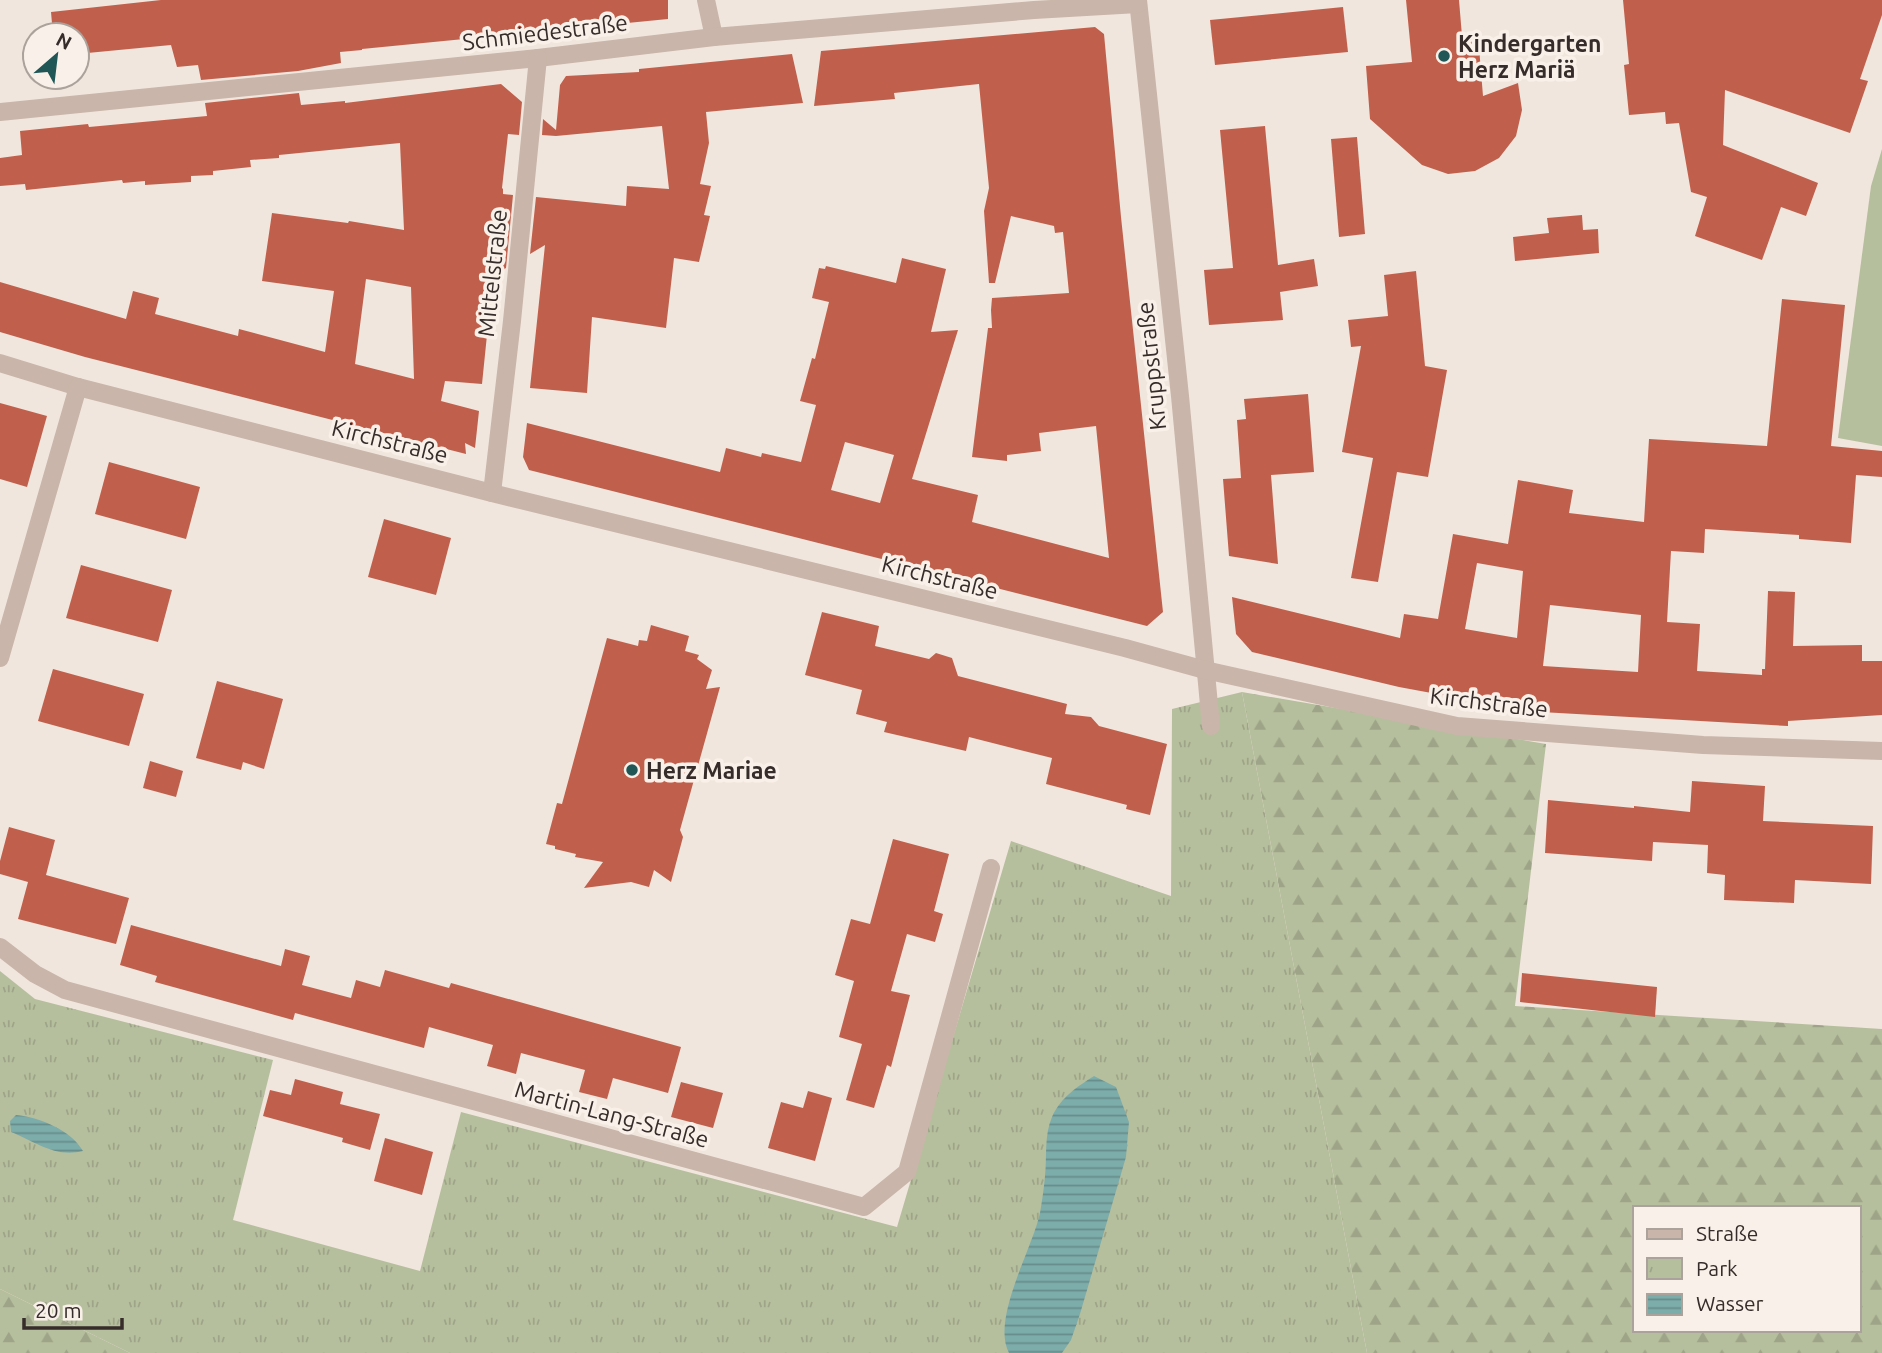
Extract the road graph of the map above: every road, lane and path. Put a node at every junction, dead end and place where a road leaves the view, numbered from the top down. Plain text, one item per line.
1 (706, 0) edge
2 (1138, 2) edge
3 (714, 37) junction
4 (538, 58) junction
5 (0, 112) edge
6 (0, 363) edge
7 (78, 387) junction
8 (492, 493) junction
9 (0, 658) edge
10 (1205, 670) junction
11 (1212, 726) dead end
12 (1882, 751) edge
13 (990, 868) dead end
14 (0, 947) edge

1 - 3 street
2 - 3 street, Schmiedestraße
2 - 10 street, Kruppstraße
3 - 4 street, Schmiedestraße
4 - 5 street, Schmiedestraße
4 - 8 street, Mittelstraße
6 - 7 street, Kirchstraße
7 - 8 street, Kirchstraße
7 - 9 street
8 - 10 street, Kirchstraße
10 - 11 street, Kruppstraße
10 - 12 street, Kirchstraße
13 - 14 street, Martin-Lang-Straße

